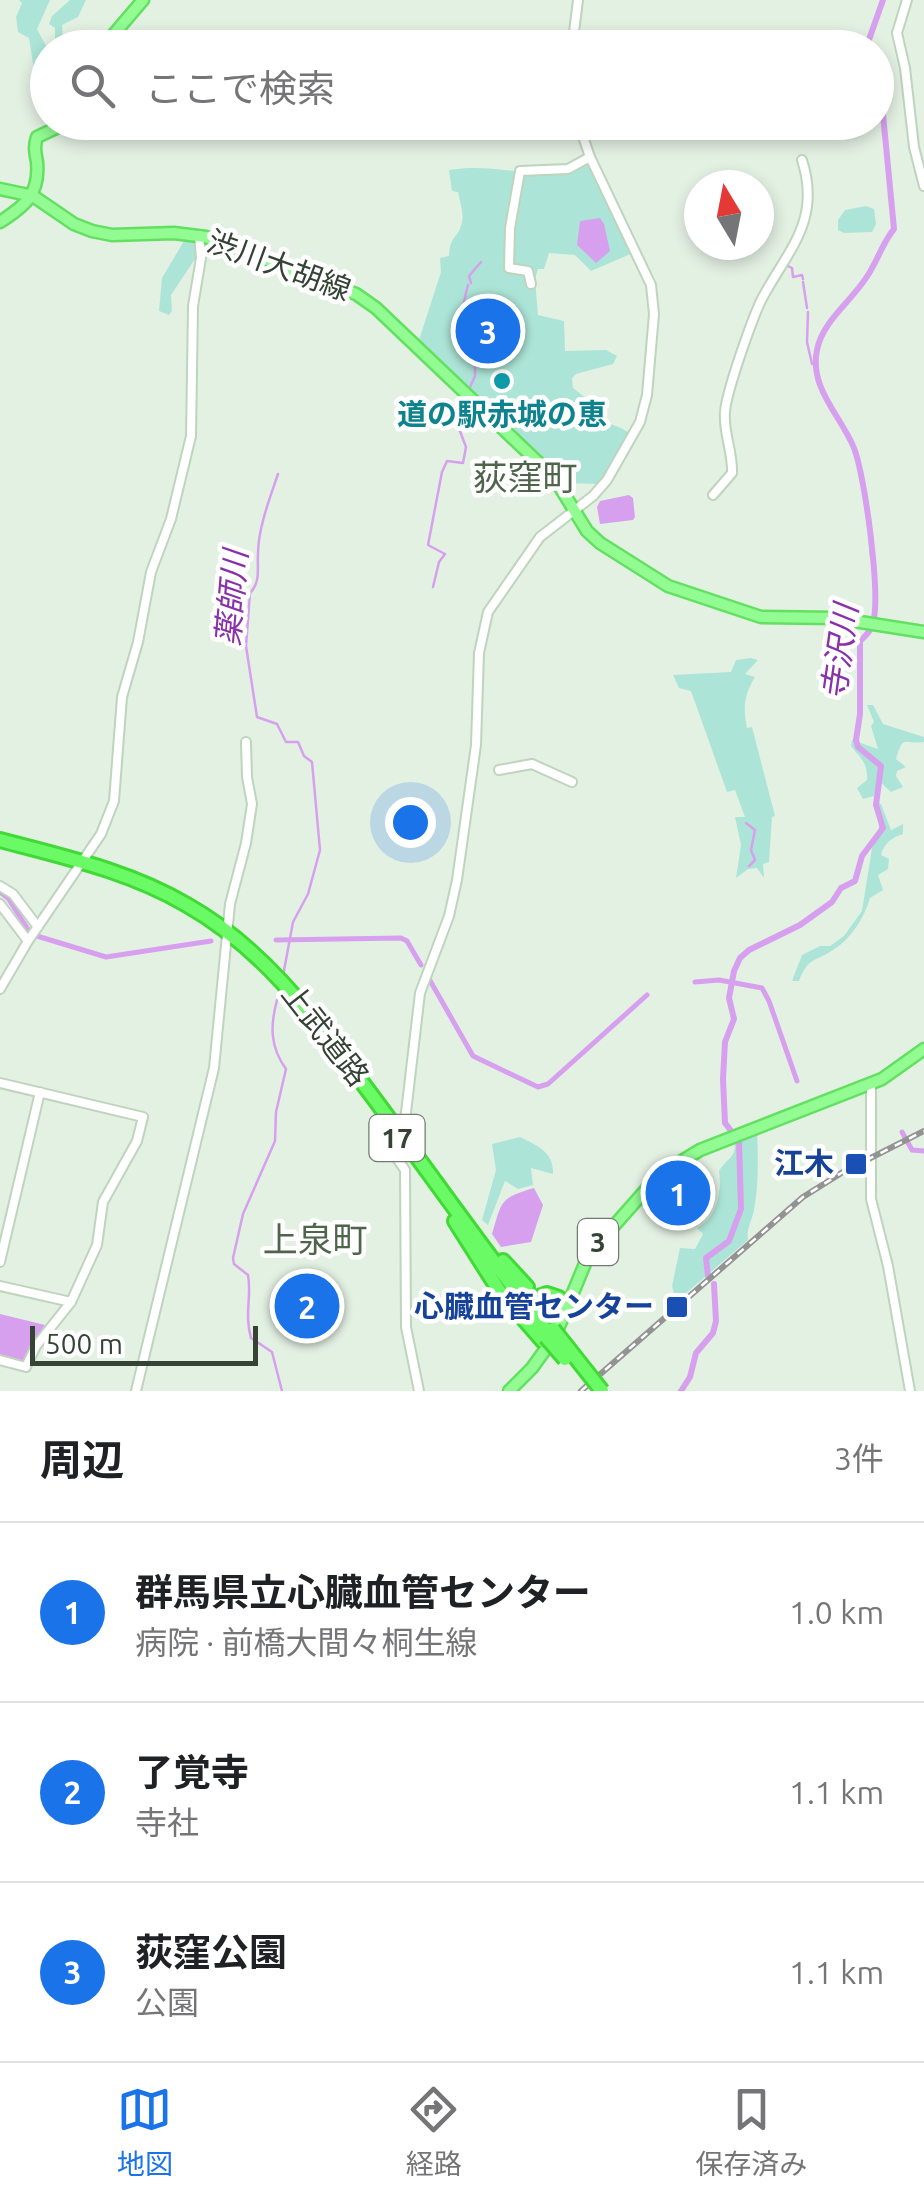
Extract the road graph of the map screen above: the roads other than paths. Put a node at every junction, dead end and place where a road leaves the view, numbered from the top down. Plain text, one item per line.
1 (142, 0) edge
2 (578, 0) edge
3 (907, 0) edge
4 (117, 30) edge
5 (574, 30) edge
6 (37, 140) edge
7 (584, 140) edge
8 (590, 157) junction
9 (802, 160) dead end
10 (924, 186) edge
11 (0, 189) edge
12 (33, 196) junction
13 (0, 222) edge
14 (198, 236) junction
15 (532, 284) dead end
16 (713, 495) dead end
17 (573, 510) junction
18 (924, 632) edge
19 (246, 742) dead end
20 (499, 770) dead end
21 (572, 782) dead end
22 (0, 843) edge
23 (79, 864) junction
24 (0, 886) edge
25 (0, 904) edge
26 (38, 926) junction
27 (227, 934) junction
28 (28, 941) junction
29 (2, 983) edge
30 (924, 1049) edge
31 (0, 1083) edge
32 (871, 1084) junction
33 (40, 1092) junction
34 (398, 1134) junction
35 (426, 1172) junction
36 (5, 1222) edge
37 (0, 1262) edge
38 (0, 1286) edge
39 (516, 1293) junction
40 (563, 1301) junction
41 (71, 1302) junction
42 (548, 1335) junction
43 (0, 1360) edge
44 (136, 1391) edge
45 (419, 1391) edge
46 (508, 1391) edge
47 (597, 1391) edge
48 (910, 1391) edge

1 - 4 main road
2 - 5 street
3 - 10 street
6 - 12 main road
7 - 8 street
8 - 15 street
8 - 17 street
9 - 16 street
11 - 12 main road, 渋川大胡線
12 - 13 main road
12 - 14 main road, 渋川大胡線
14 - 17 main road, 渋川大胡線
14 - 23 street
17 - 18 main road, 渋川大胡線
17 - 34 street
19 - 27 street
20 - 21 street
22 - 23 highway, 上武道路 / 17
23 - 26 street
23 - 27 highway, 上武道路 / 17
24 - 26 street
25 - 28 street
26 - 28 street
27 - 34 highway, 上武道路 / 17
27 - 44 street
28 - 29 street
30 - 32 main road, 3
31 - 33 street
32 - 40 main road, 3
32 - 48 street
33 - 36 street
33 - 41 street
34 - 35 highway, 上武道路 / 17
34 - 45 street
35 - 39 highway
35 - 39 highway
35 - 42 highway, 上武道路 / 17
36 - 37 street
38 - 41 street
39 - 40 highway
39 - 42 highway
40 - 42 highway
40 - 46 main road, 3
41 - 43 street
42 - 47 highway, 上武道路 / 17, bridge

